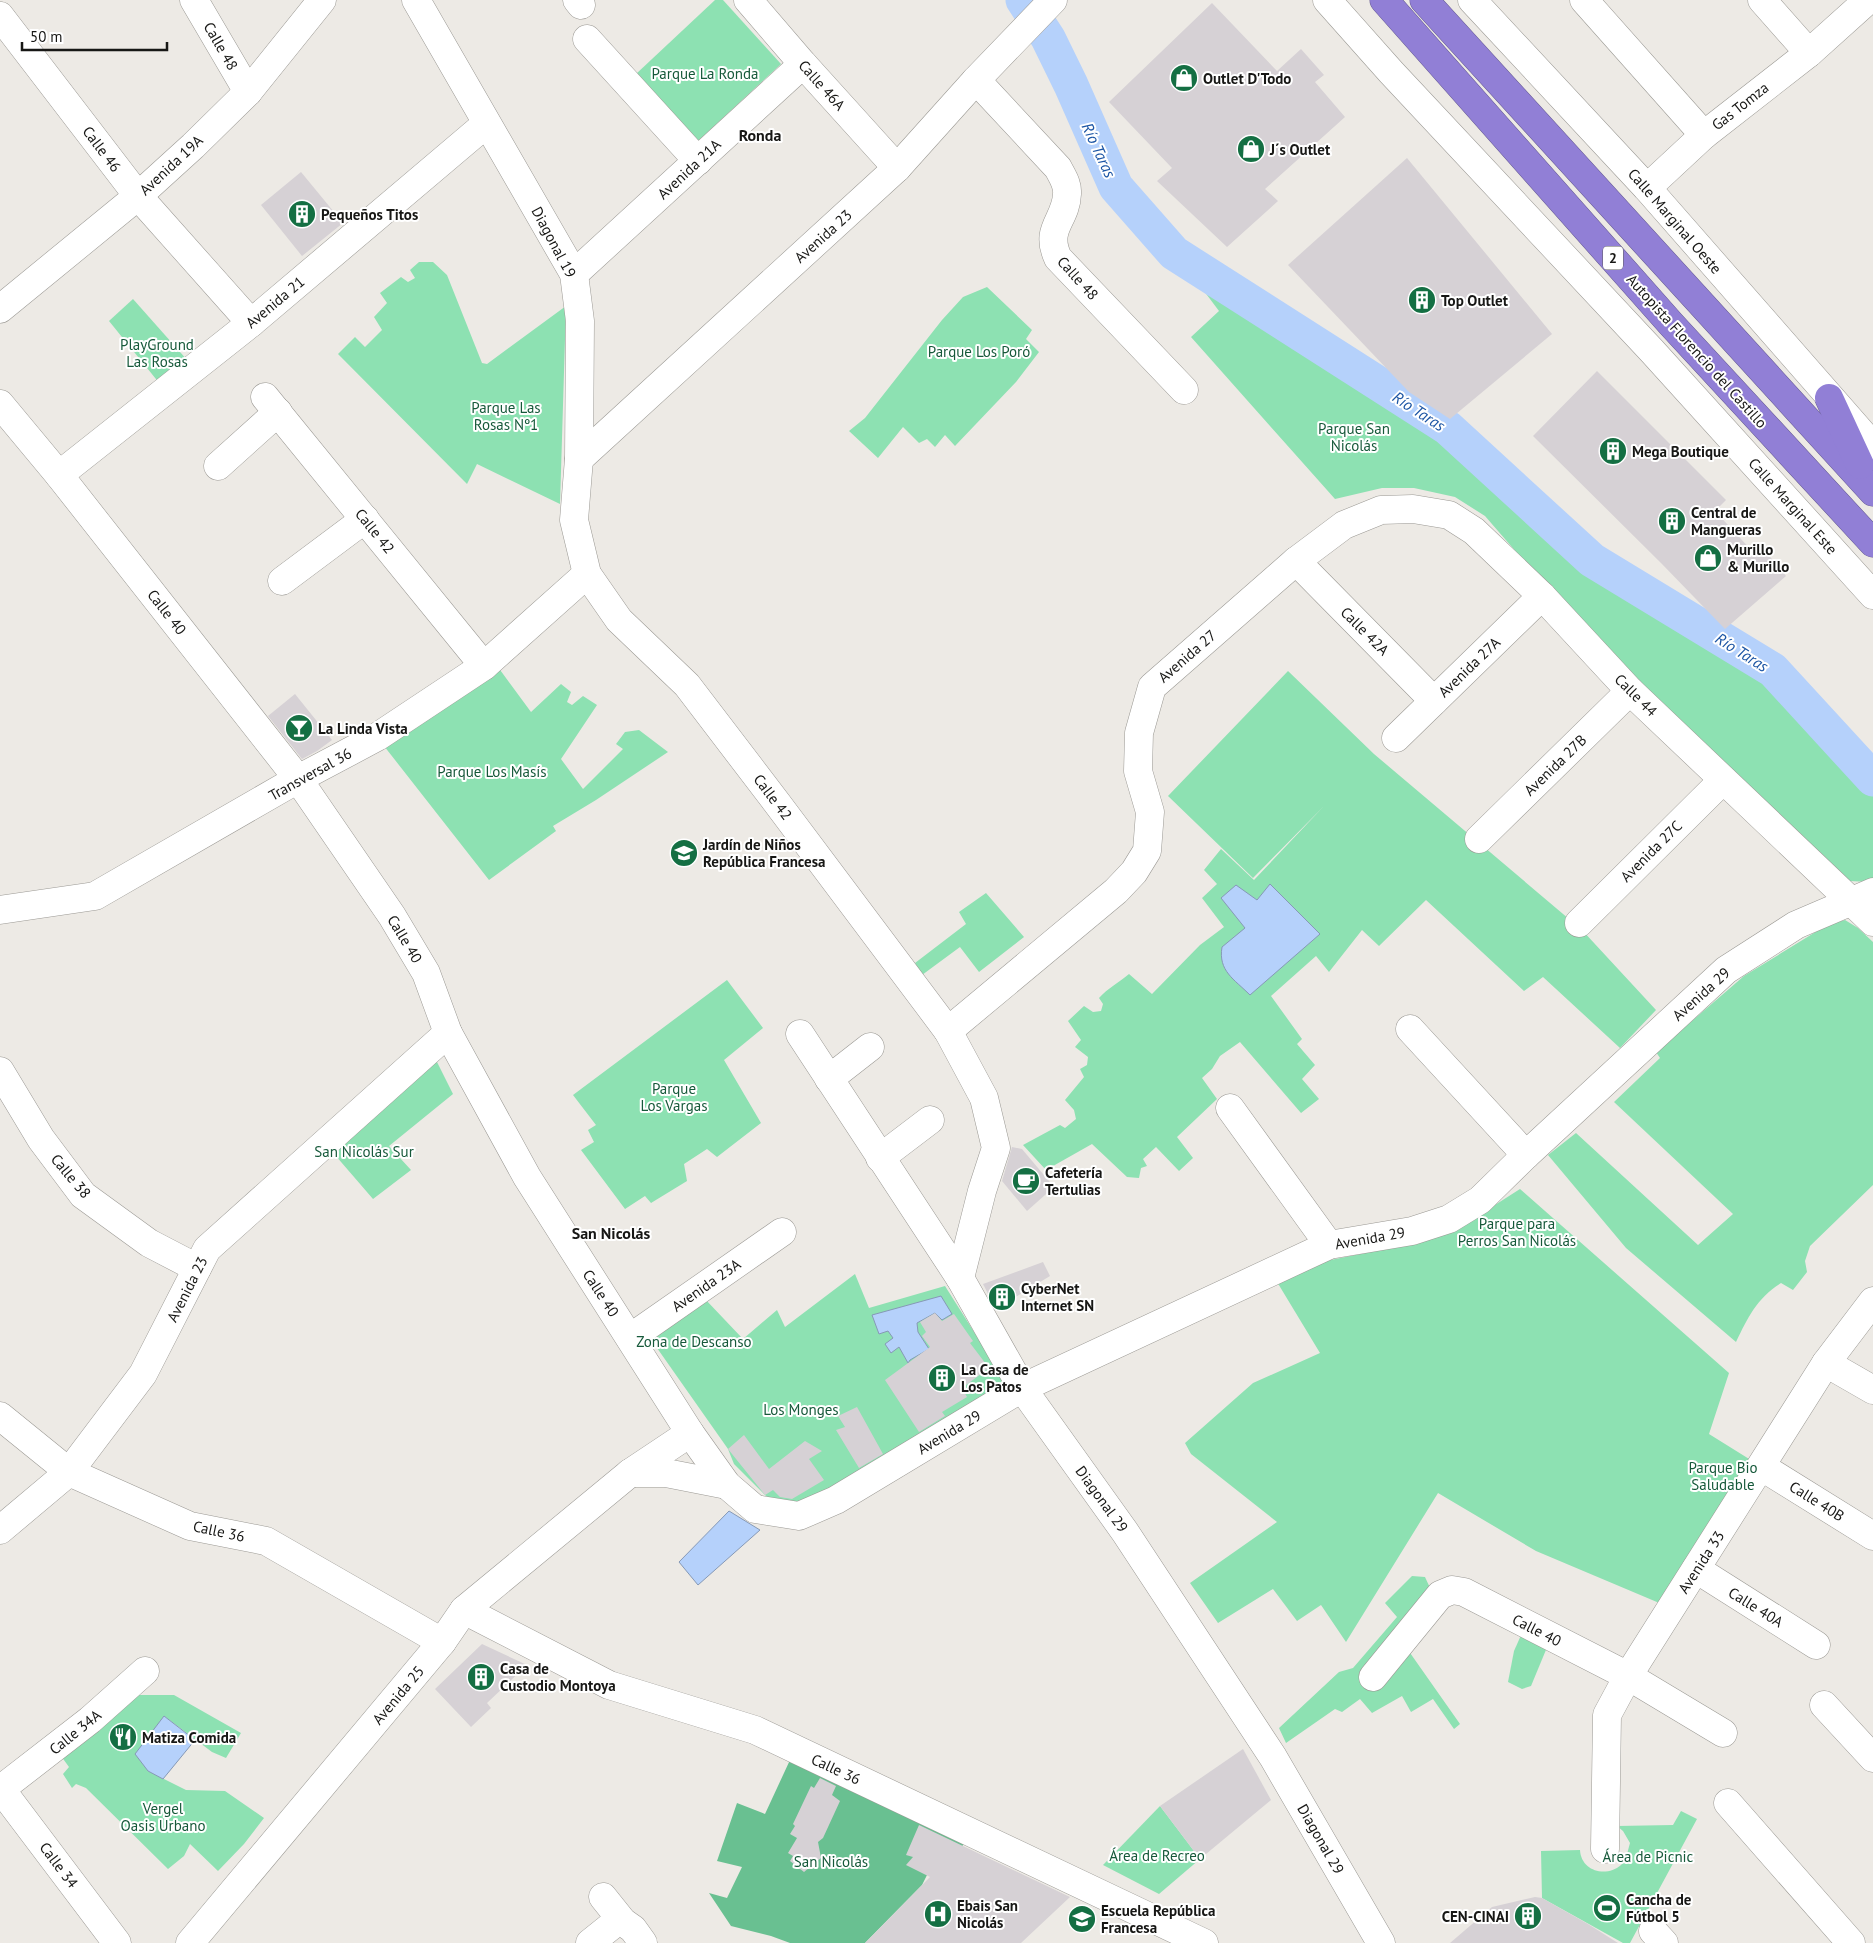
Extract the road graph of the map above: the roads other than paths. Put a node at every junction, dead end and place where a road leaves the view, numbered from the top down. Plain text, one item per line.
1 (194, 0) edge
2 (322, 0) edge
3 (416, 0) edge
4 (748, 0) edge
5 (1327, 0) edge
6 (1384, 0) edge
7 (1424, 0) edge
8 (1472, 0) edge
9 (1584, 0) edge
10 (1762, 0) edge
11 (1868, 0) edge
12 (1050, 3) edge
13 (0, 16) edge
14 (587, 39) dead end
15 (1809, 53) junction
16 (803, 64) junction
17 (976, 80) junction
18 (248, 92) junction
19 (486, 124) junction
20 (1704, 135) junction
21 (698, 160) junction
22 (897, 168) junction
23 (1647, 188) junction
24 (138, 196) junction
25 (574, 274) junction
26 (0, 309) edge
27 (251, 323) junction
28 (1184, 390) dead end
29 (1829, 398) junction
30 (0, 404) edge
31 (1873, 446) edge
32 (579, 459) junction
33 (218, 466) dead end
34 (59, 475) junction
35 (1872, 492) edge
36 (1381, 510) joint
37 (364, 519) junction
38 (1873, 543) edge
39 (1296, 561) junction
40 (587, 574) junction
41 (282, 582) dead end
42 (1873, 595) edge
43 (1542, 596) junction
44 (484, 666) junction
45 (1630, 691) junction
46 (1434, 701) junction
47 (1396, 738) dead end
48 (298, 779) junction
49 (1722, 780) junction
50 (1479, 839) dead end
51 (1862, 897) edge
52 (0, 910) edge
53 (1873, 922) edge
54 (1579, 923) dead end
55 (1410, 1030) dead end
56 (948, 1031) junction
57 (448, 1033) junction
58 (800, 1034) dead end
59 (870, 1047) dead end
60 (0, 1071) edge
61 (829, 1079) junction
62 (1230, 1108) dead end
63 (930, 1120) dead end
64 (1526, 1155) junction
65 (880, 1158) junction
66 (782, 1232) dead end
67 (1329, 1245) junction
68 (197, 1268) junction
69 (960, 1278) junction
70 (1873, 1302) edge
71 (630, 1338) junction
72 (1826, 1363) junction
73 (1022, 1388) junction
74 (1873, 1390) edge
75 (0, 1416) edge
76 (690, 1433) junction
77 (1762, 1467) junction
78 (69, 1472) junction
79 (630, 1474) junction
80 (727, 1485) junction
81 (755, 1509) joint
82 (0, 1530) edge
83 (1873, 1536) edge
84 (1696, 1569) junction
85 (464, 1610) junction
86 (442, 1642) junction
87 (1816, 1645) dead end
88 (145, 1671) dead end
89 (1628, 1676) junction
90 (1374, 1677) dead end
91 (1824, 1705) dead end
92 (1723, 1733) dead end
93 (1873, 1758) edge
94 (0, 1788) edge
95 (1728, 1803) dead end
96 (1605, 1848) dead end
97 (603, 1897) dead end
98 (623, 1922) junction
99 (1873, 1936) edge
100 (118, 1943) edge
101 (190, 1943) edge
102 (590, 1943) edge
103 (643, 1943) edge
104 (1204, 1943) edge
105 (1381, 1943) edge
106 (1851, 1943) edge
107 (1865, 1943) edge

1 - 18 street, Calle 48
2 - 18 street, Avenida 19A
3 - 19 street, Diagonal 19
4 - 16 street, Calle 46A
5 - 42 street, Calle Marginal Este
6 - 38 highway, Autopista Florencio del Castillo / 2
7 - 35 highway, 2
8 - 23 street, Calle Marginal Oeste
9 - 20 street, Gas Tomza
10 - 15 street
11 - 15 street, Gas Tomza
12 - 17 street, Avenida 23
13 - 24 street, Calle 46
14 - 21 street
15 - 20 street, Gas Tomza
16 - 21 street, Avenida 21A
16 - 22 street, Calle 46A
17 - 22 street, Avenida 23
17 - 28 street, Calle 48
18 - 24 street, Avenida 19A
19 - 25 street, Diagonal 19
19 - 27 street, Avenida 21
20 - 23 street
21 - 25 street, Avenida 21A
22 - 32 street, Avenida 23
23 - 29 street, Calle Marginal Oeste
24 - 26 street, Avenida 19A
24 - 27 street, Calle 46
25 - 32 street, Diagonal 19
27 - 34 street, Avenida 21
29 - 31 street, Calle Marginal Oeste
29 - 35 highway
30 - 34 street, Calle 40
32 - 40 street, Diagonal 19
33 - 37 street, Calle 42
34 - 48 street, Calle 40
36 - 39 street, Avenida 27
36 - 43 street, Calle 44
37 - 41 street
37 - 44 street, Calle 42
39 - 46 street, Calle 42A
39 - 56 street, Avenida 27
40 - 44 street, Transversal 36
40 - 56 street, Calle 42
43 - 45 street, Calle 44
43 - 46 street, Avenida 27A
44 - 48 street, Transversal 36
45 - 49 street, Calle 44
45 - 50 street, Avenida 27B
46 - 47 street, Avenida 27A
48 - 52 street, Transversal 36
48 - 57 street, Calle 40
49 - 51 street, Calle 44
49 - 54 street, Avenida 27C
51 - 53 street, Calle 44
51 - 64 street, Avenida 29
55 - 64 street
56 - 69 street
57 - 68 street, Avenida 23
57 - 71 street, Calle 40
58 - 61 street, Diagonal 29
59 - 61 street
60 - 68 street, Calle 38
61 - 65 street, Diagonal 29
62 - 67 street
63 - 65 street
64 - 67 street, Avenida 29
65 - 69 street, Diagonal 29
66 - 71 street, Avenida 23A
67 - 73 street, Avenida 29
68 - 78 street, Avenida 23
69 - 73 street, Diagonal 29
70 - 72 street, Avenida 33
71 - 76 street, Calle 40
72 - 74 street
72 - 77 street, Avenida 33
73 - 81 street, Avenida 29
73 - 105 street, Diagonal 29
75 - 78 street, Calle 36
76 - 79 street, Avenida 25
76 - 80 street, Calle 40
77 - 83 street, Calle 40B
77 - 84 street, Avenida 33
78 - 82 street, Avenida 23
78 - 86 street, Calle 36
79 - 80 street
79 - 85 street, Avenida 25
80 - 81 street, Calle 40
84 - 87 street, Calle 40A
84 - 89 street, Avenida 33
85 - 86 street, Avenida 25
85 - 104 street, Calle 36
86 - 101 street, Avenida 25
88 - 94 street, Calle 34A
89 - 90 street, Calle 40
89 - 92 street, Calle 40
89 - 96 street, Avenida 33
91 - 93 street
94 - 100 street, Calle 34
95 - 106 street
97 - 98 street
98 - 102 street
98 - 103 street
99 - 107 street

